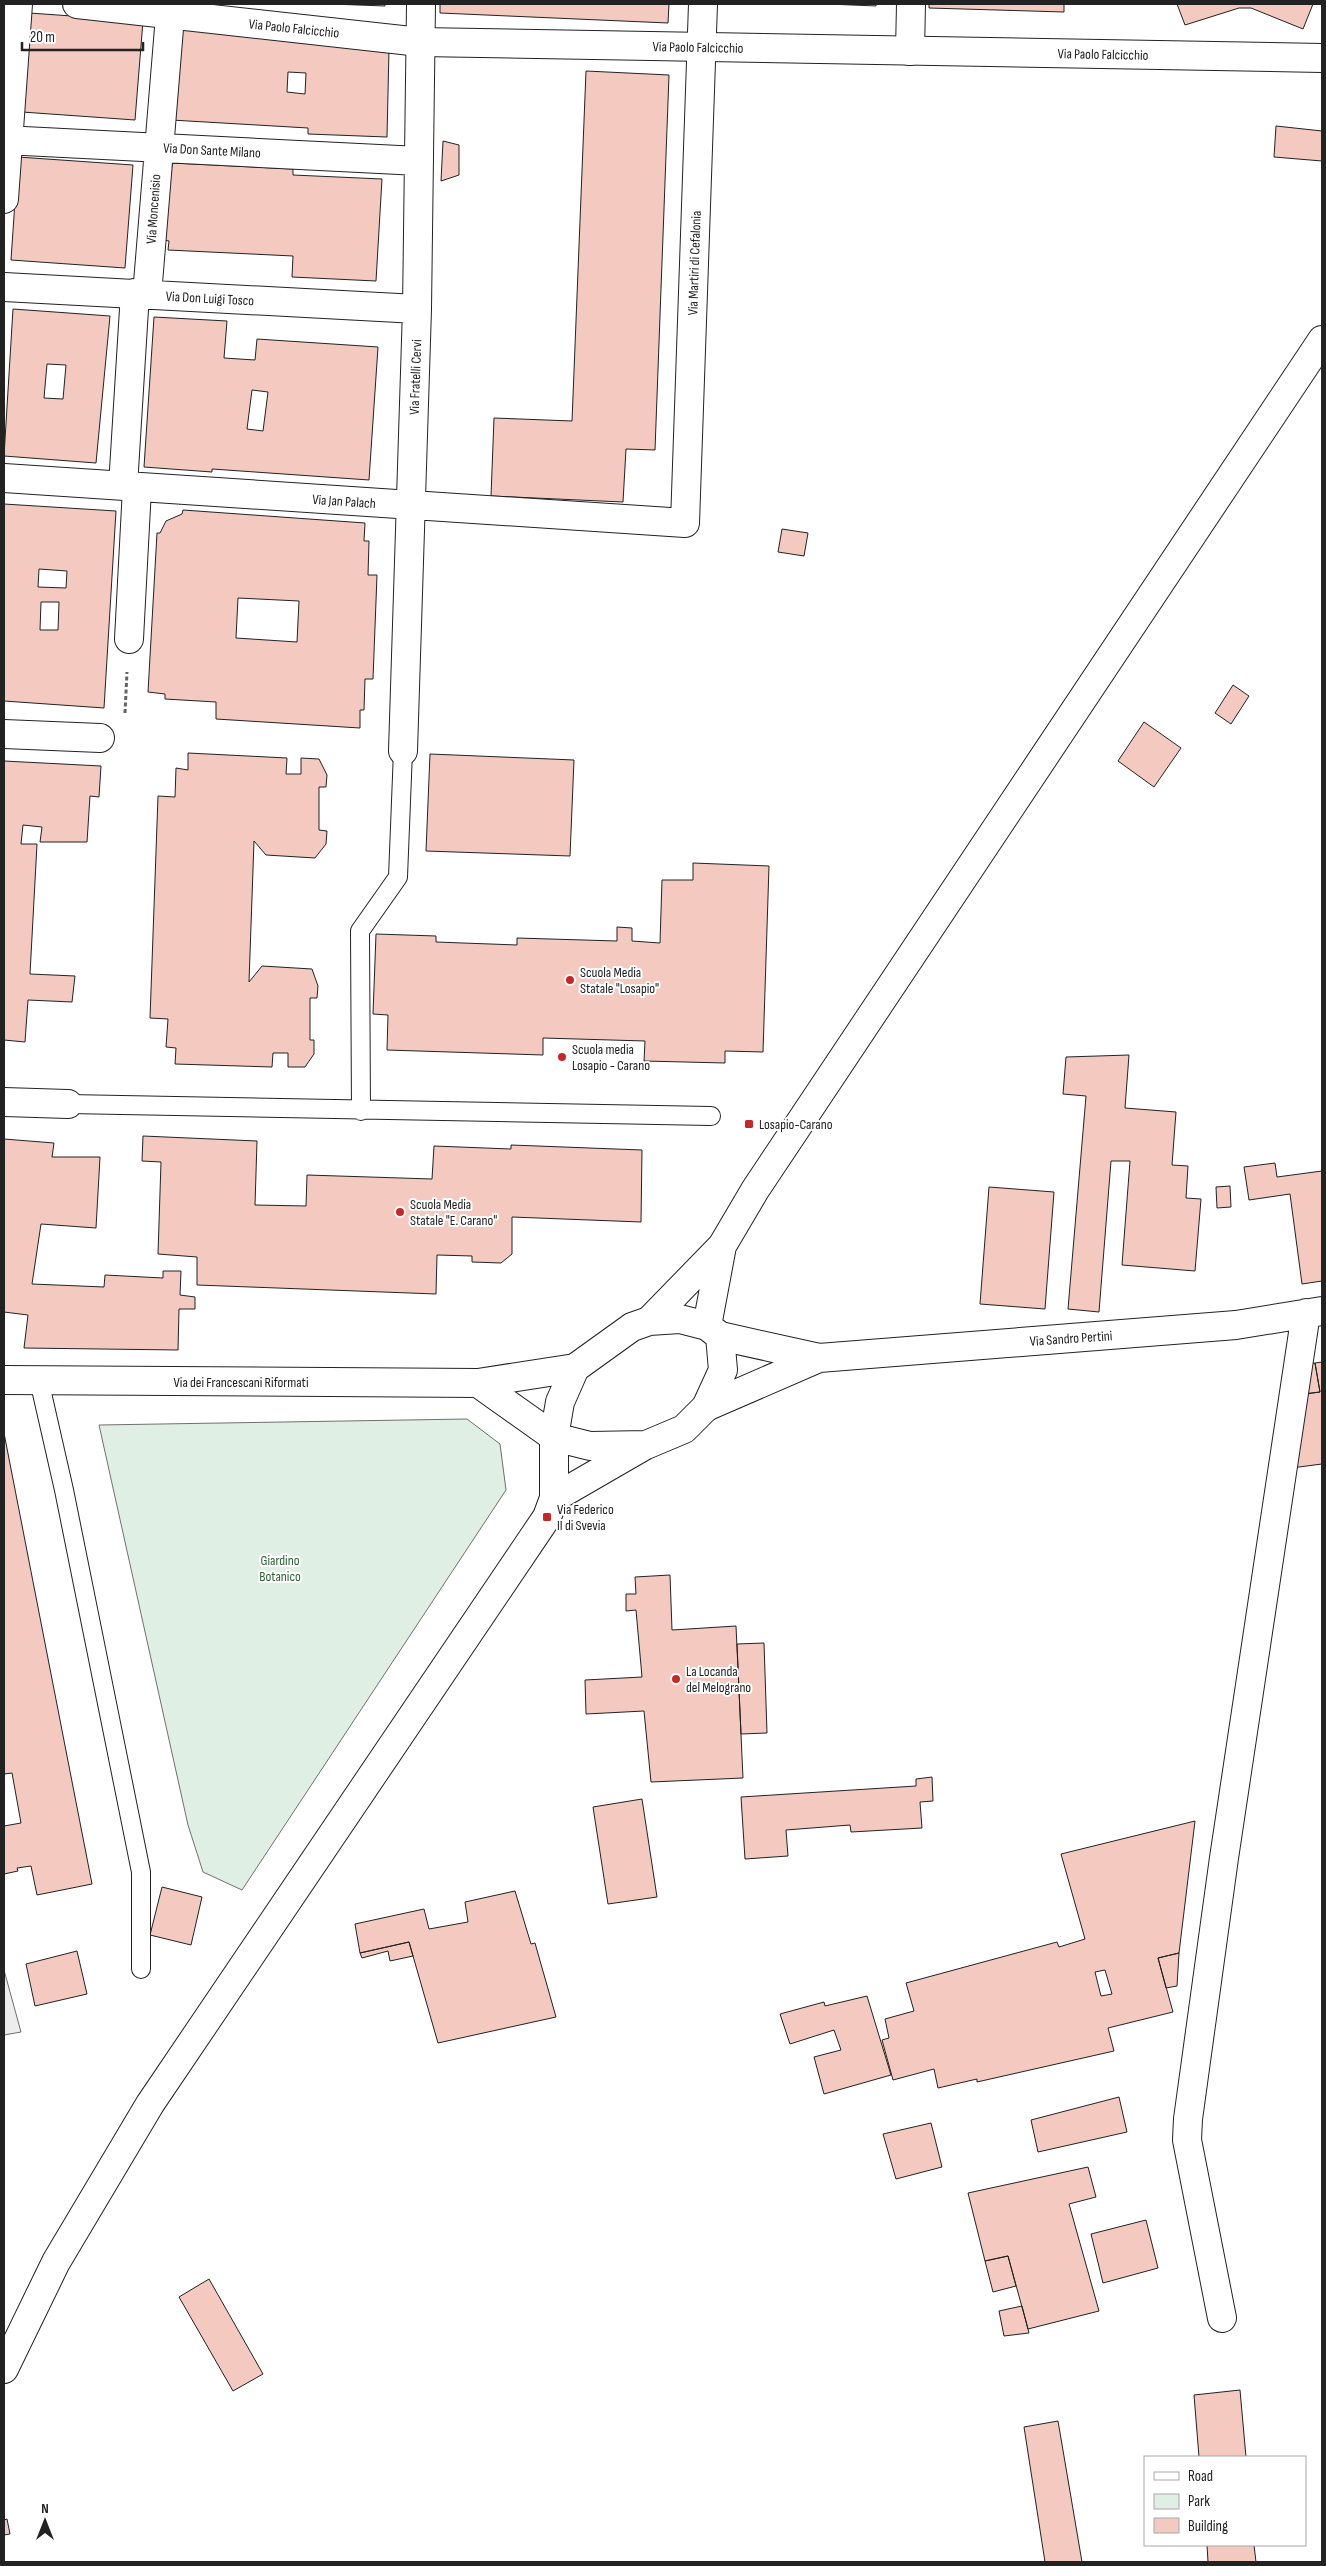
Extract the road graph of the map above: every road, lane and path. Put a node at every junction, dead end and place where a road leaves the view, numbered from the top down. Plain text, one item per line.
1 (18, 4) edge
2 (77, 4) edge
3 (421, 4) edge
4 (703, 4) edge
5 (911, 4) edge
6 (170, 9) edge
7 (420, 42) junction
8 (702, 47) junction
9 (910, 51) junction
10 (1322, 58) edge
11 (6, 140) edge
12 (158, 148) junction
13 (419, 161) junction
14 (4, 199) edge
15 (4, 287) edge
16 (141, 294) junction
17 (417, 309) junction
18 (1322, 340) edge
19 (4, 478) edge
20 (130, 487) junction
21 (411, 506) junction
22 (685, 523) joint
23 (129, 639) joint
24 (124, 718) dead end
25 (4, 734) edge
26 (100, 738) dead end
27 (403, 751) joint
28 (4, 1102) edge
29 (68, 1104) joint
30 (361, 1111) junction
31 (711, 1116) dead end
32 (722, 1246) junction
33 (1314, 1312) edge
34 (648, 1321) junction
35 (714, 1331) junction
36 (819, 1358) junction
37 (575, 1368) junction
38 (4, 1380) edge
39 (39, 1380) junction
40 (478, 1383) junction
41 (706, 1407) junction
42 (554, 1437) junction
43 (646, 1445) junction
44 (554, 1498) junction
45 (141, 1969) dead end
46 (1222, 2318) dead end
47 (4, 2370) edge

1 - 11 street
2 - 6 street, Via Paolo Falcicchio
3 - 7 street, Via Fratelli Cervi
4 - 8 street, Via Martiri di Cefalonia
5 - 9 street
6 - 7 street, Via Paolo Falcicchio
6 - 12 street, Via Moncenisio
7 - 8 street, Via Paolo Falcicchio
7 - 13 street, Via Fratelli Cervi
8 - 9 street, Via Paolo Falcicchio
8 - 22 street, Via Martiri di Cefalonia
9 - 10 street, Via Paolo Falcicchio
11 - 12 street, Via Don Sante Milano
11 - 14 street
12 - 13 street, Via Don Sante Milano
12 - 16 street, Via Moncenisio
13 - 17 street, Via Fratelli Cervi
15 - 16 street, Via Don Luigi Tosco
16 - 17 street, Via Don Luigi Tosco
16 - 20 street, Via Moncenisio
17 - 21 street, Via Fratelli Cervi
18 - 32 street
19 - 20 street, Via Jan Palach
20 - 21 street, Via Jan Palach
20 - 23 street, Via Moncenisio
21 - 22 street, Via Jan Palach
21 - 27 street, Via Fratelli Cervi
23 - 24 path
25 - 26 street
27 - 30 lane
28 - 29 street
29 - 30 lane
30 - 31 lane
32 - 34 street
32 - 35 street
33 - 36 street, Via Sandro Pertini
33 - 46 street
34 - 35 street
34 - 37 street
35 - 36 street
35 - 41 street
36 - 41 street
37 - 40 street, Via dei Francescani Riformati
37 - 42 street
38 - 39 street, Via dei Francescani Riformati
39 - 40 street, Via dei Francescani Riformati
39 - 45 lane
40 - 42 street
41 - 43 street
42 - 43 street
42 - 44 street
43 - 44 street
44 - 47 street

